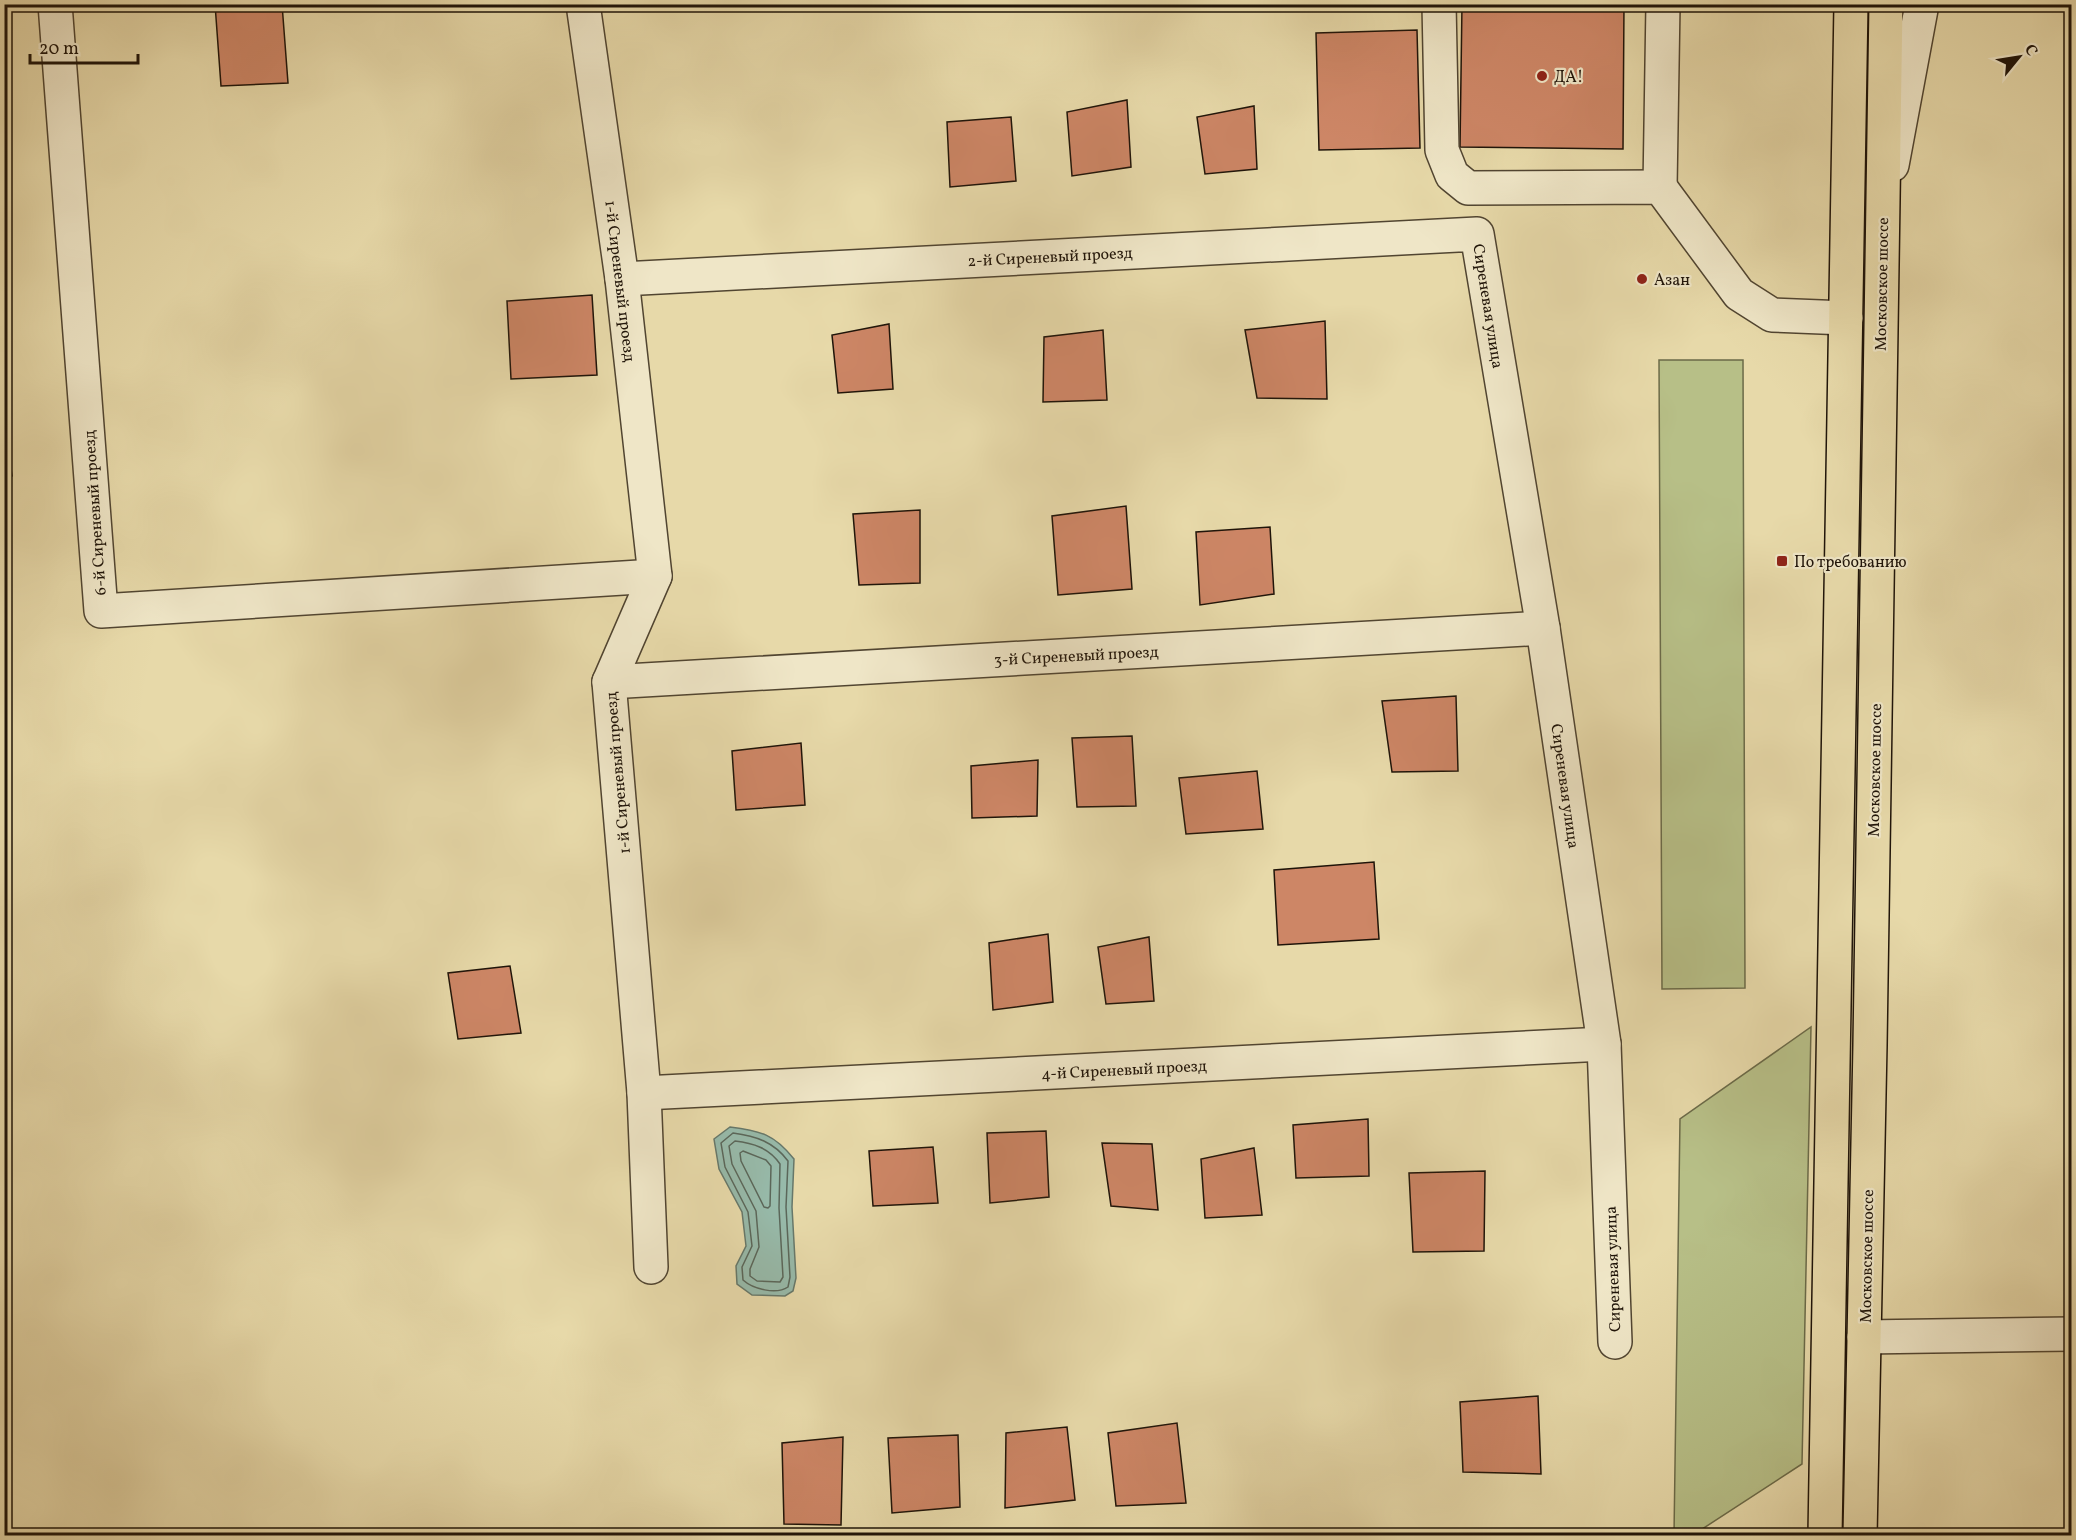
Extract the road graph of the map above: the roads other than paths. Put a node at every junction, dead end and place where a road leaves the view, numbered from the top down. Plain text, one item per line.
1 (55, 4) edge
2 (583, 4) edge
3 (1439, 4) edge
4 (1663, 4) edge
5 (1851, 4) edge
6 (1887, 4) edge
7 (1922, 4) edge
8 (1660, 187) junction
9 (1882, 217) junction
10 (1477, 234) joint
11 (622, 279) junction
12 (1846, 318) junction
13 (655, 576) junction
14 (1543, 628) junction
15 (609, 682) junction
16 (1604, 1044) junction
17 (644, 1093) junction
18 (651, 1267) dead end
19 (2072, 1334) edge
20 (1864, 1337) junction
21 (1615, 1342) dead end
22 (1825, 1536) edge
23 (1860, 1536) edge

1 - 13 street, 6-й Сиреневый проезд
2 - 11 street, 1-й Сиреневый проезд
3 - 8 street
4 - 8 street
5 - 12 highway
6 - 9 highway, Московское шоссе
7 - 9 street
8 - 12 street
9 - 20 highway, Московское шоссе
10 - 11 street, 2-й Сиреневый проезд
10 - 14 street, Сиреневая улица
11 - 13 street, 1-й Сиреневый проезд
12 - 22 highway
13 - 15 street, 1-й Сиреневый проезд
14 - 15 street, 3-й Сиреневый проезд
14 - 16 street, Сиреневая улица
15 - 17 street, 1-й Сиреневый проезд
16 - 17 street, 4-й Сиреневый проезд
16 - 21 street, Сиреневая улица
17 - 18 street, 1-й Сиреневый проезд
19 - 20 street
20 - 23 highway, Московское шоссе

